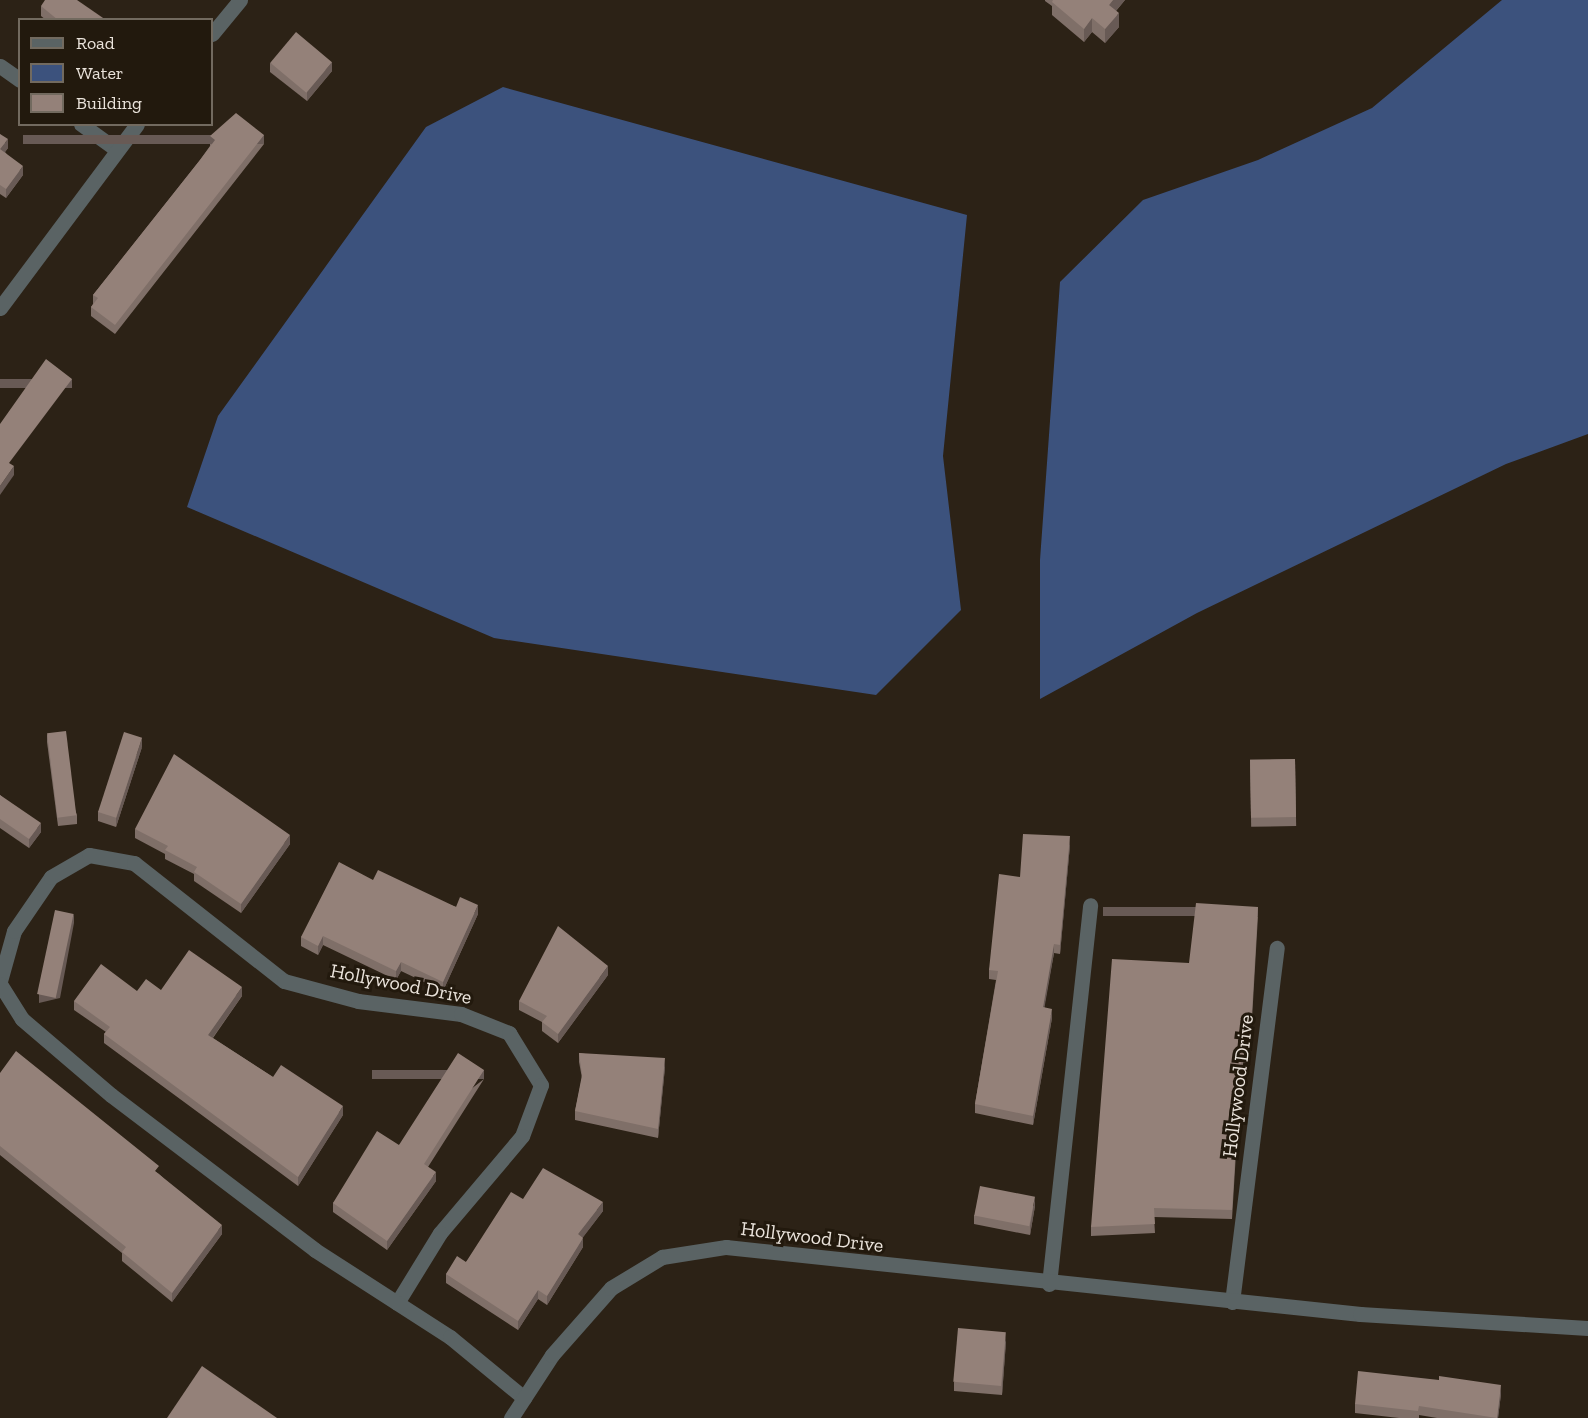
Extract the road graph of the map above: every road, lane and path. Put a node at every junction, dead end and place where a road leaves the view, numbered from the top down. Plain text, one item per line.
1 (240, 0) edge
2 (213, 33) edge
3 (0, 66) edge
4 (18, 79) edge
5 (84, 126) edge
6 (135, 126) edge
7 (117, 150) junction
8 (0, 308) edge
9 (1090, 905) dead end
10 (1277, 948) dead end
11 (0, 982) edge
12 (1049, 1284) junction
13 (1232, 1302) junction
14 (397, 1303) junction
15 (1588, 1328) edge
16 (524, 1398) junction
17 (511, 1418) edge

1 - 2 street
3 - 4 street
5 - 7 street
6 - 7 street
7 - 8 street
9 - 12 street
10 - 13 street, Hollywood Drive
11 - 14 street, Hollywood Drive
11 - 14 street, Hollywood Drive
12 - 13 street, Hollywood Drive
12 - 16 street, Hollywood Drive
13 - 15 street, Hollywood Drive
14 - 16 street, Hollywood Drive
16 - 17 street, Hollywood Drive

